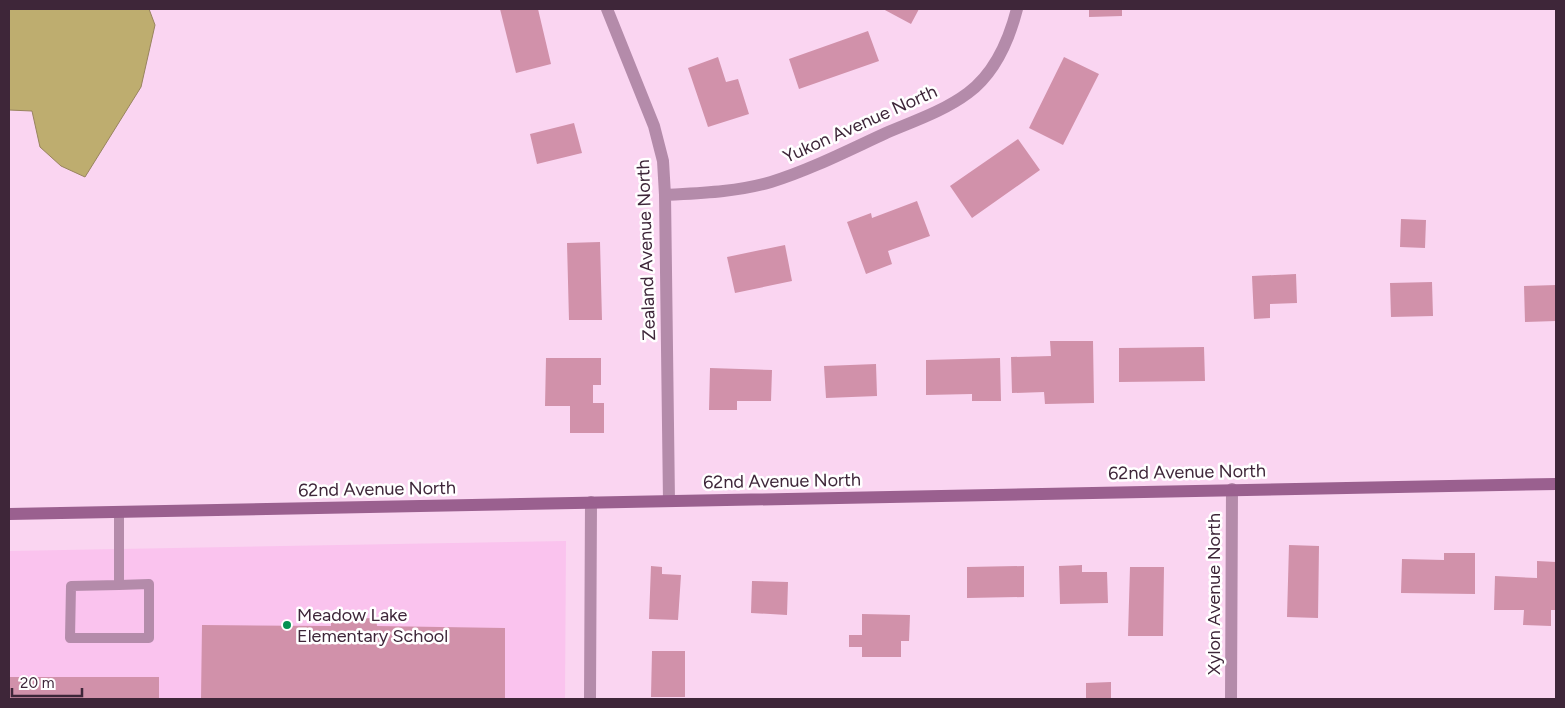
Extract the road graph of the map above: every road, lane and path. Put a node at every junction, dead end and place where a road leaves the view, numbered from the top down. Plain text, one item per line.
1 (607, 9) edge
2 (1017, 9) edge
3 (665, 195) junction
4 (1556, 484) edge
5 (1232, 489) junction
6 (669, 501) junction
7 (591, 502) junction
8 (118, 512) junction
9 (9, 514) edge
10 (119, 585) junction
11 (590, 699) edge
12 (1231, 699) edge

1 - 3 street, Zealand Avenue North
2 - 3 street, Yukon Avenue North
3 - 6 street, Zealand Avenue North
4 - 5 street, 62nd Avenue North
5 - 6 street, 62nd Avenue North
5 - 12 street, Xylon Avenue North
6 - 7 street, 62nd Avenue North
7 - 8 street, 62nd Avenue North
7 - 11 street
8 - 9 street, 62nd Avenue North
8 - 10 lane
10 - 10 lane

